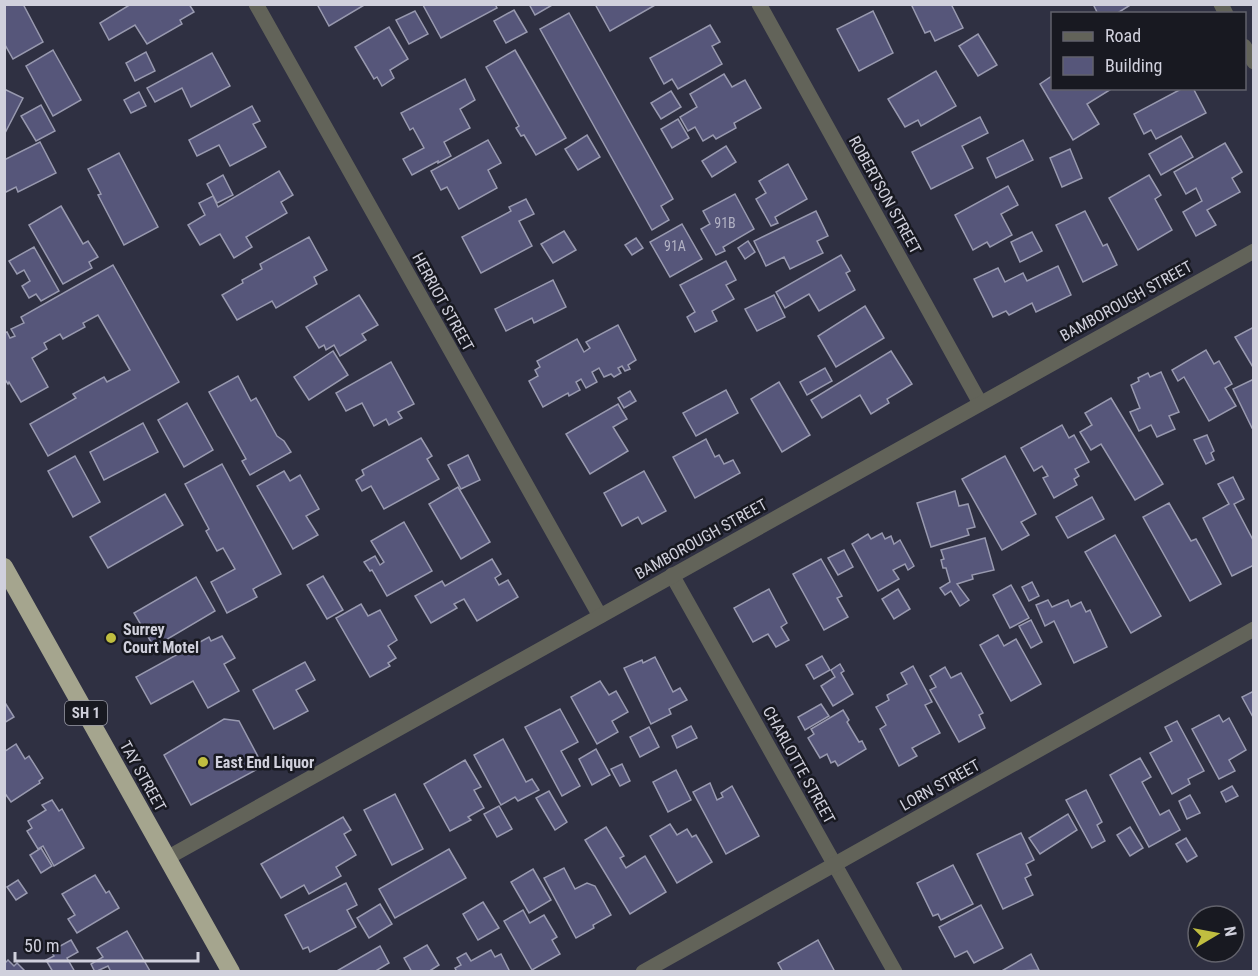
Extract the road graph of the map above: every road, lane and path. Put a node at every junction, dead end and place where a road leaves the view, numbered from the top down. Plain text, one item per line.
1 (256, 4) edge
2 (759, 4) edge
3 (1246, 48) edge
4 (1254, 62) edge
5 (1254, 250) edge
6 (980, 403) junction
7 (4, 567) edge
8 (672, 575) junction
9 (600, 616) junction
10 (1254, 629) edge
11 (167, 858) junction
12 (834, 864) junction
13 (231, 972) edge
14 (643, 972) edge
15 (895, 972) edge

1 - 9 street, HERRIOT STREET
2 - 6 street, ROBERTSON STREET
3 - 4 street
5 - 6 street, BAMBOROUGH STREET
6 - 8 street, BAMBOROUGH STREET
7 - 11 highway, TAY STREET / SH 1
8 - 9 street, BAMBOROUGH STREET
8 - 12 street, CHARLOTTE STREET
9 - 11 street, BAMBOROUGH STREET
10 - 12 street, LORN STREET
11 - 13 highway, TAY STREET / SH 1
12 - 14 street, LORN STREET
12 - 15 street, CHARLOTTE STREET

